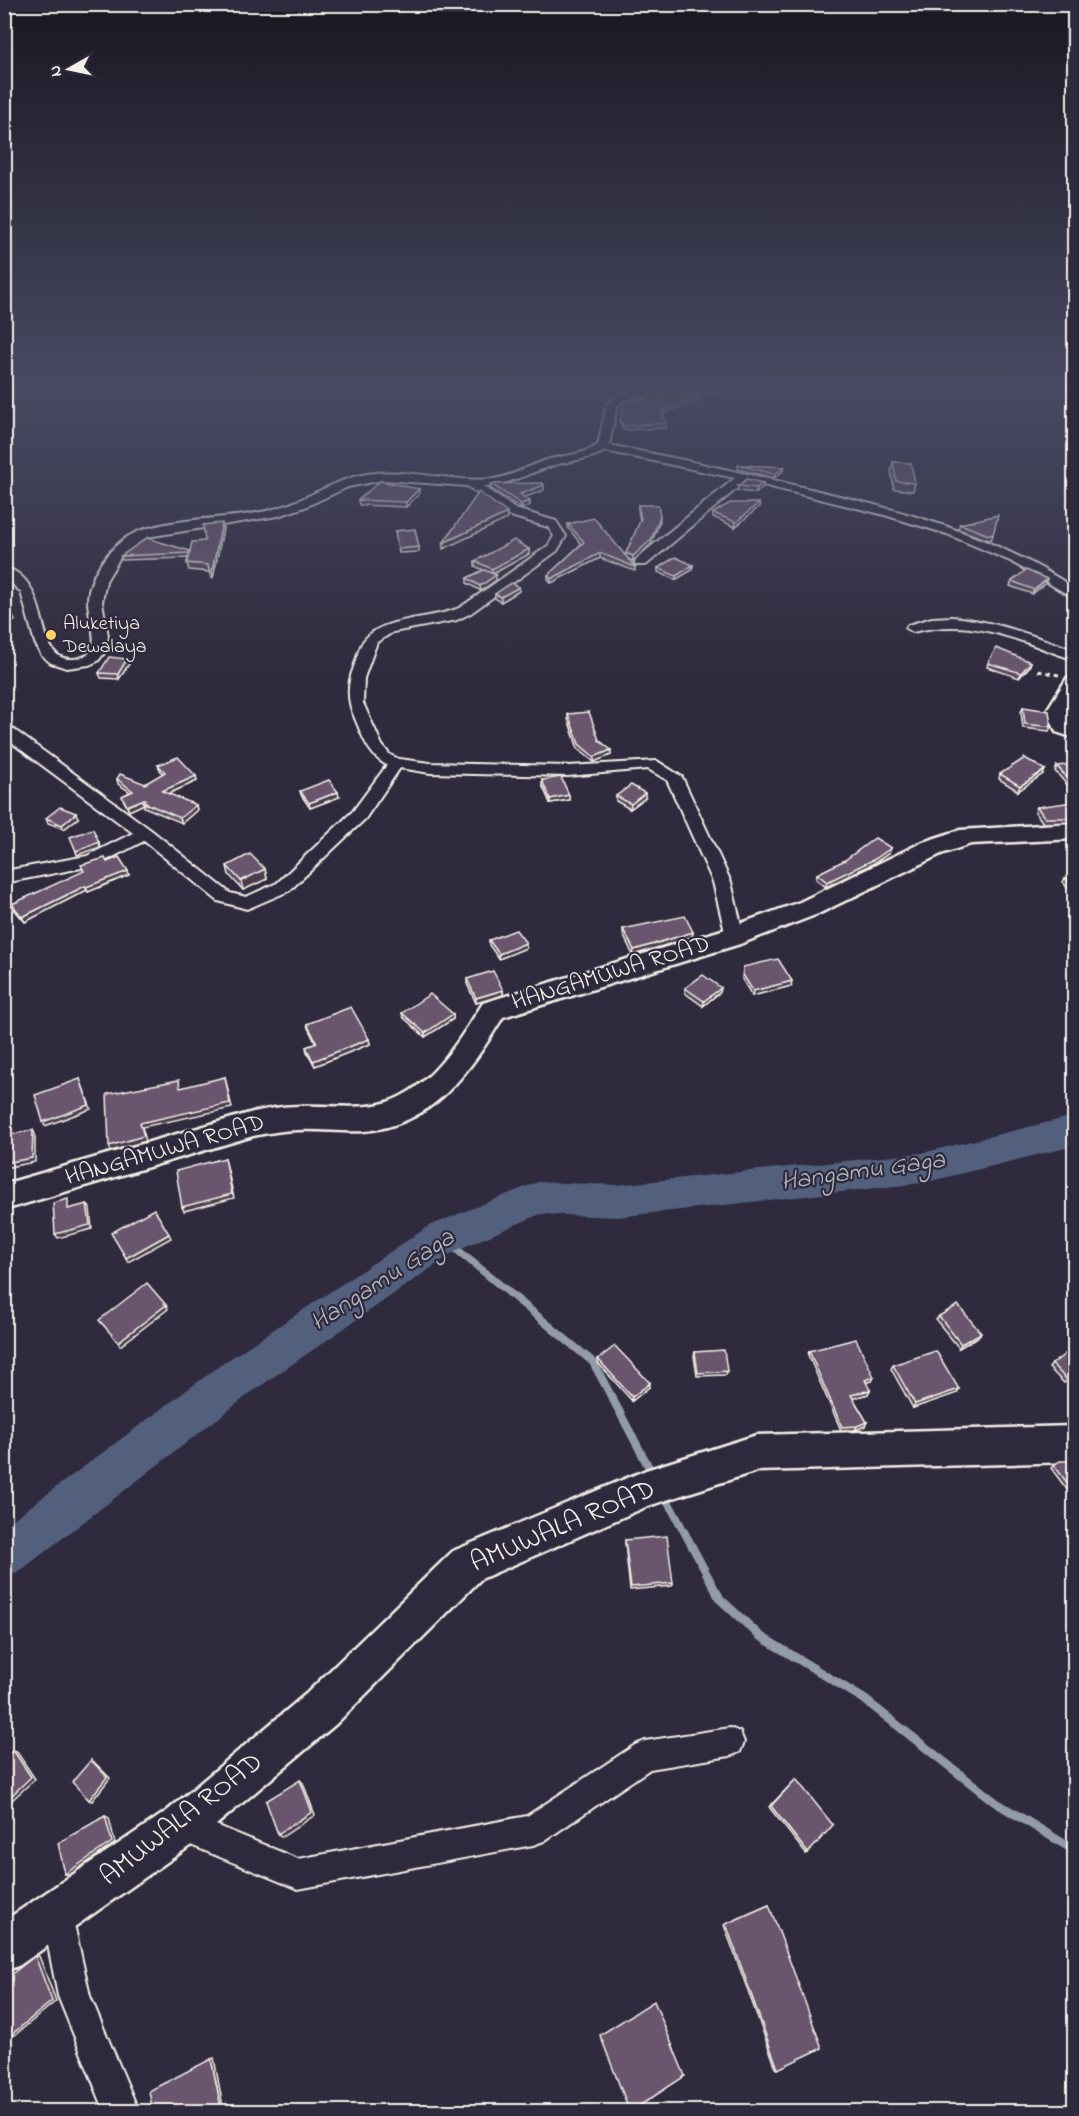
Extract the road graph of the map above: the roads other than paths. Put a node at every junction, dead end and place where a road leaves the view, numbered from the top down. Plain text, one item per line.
1 (346, 484) edge
2 (472, 484) edge
3 (736, 484) edge
4 (772, 484) edge
5 (641, 562) dead end
6 (4, 571) edge
7 (1074, 594) edge
8 (913, 628) dead end
9 (1074, 654) edge
10 (1074, 682) edge
11 (4, 729) edge
12 (1074, 731) edge
13 (396, 762) junction
14 (1074, 831) edge
15 (145, 834) junction
16 (4, 877) edge
17 (731, 937) junction
18 (4, 1197) edge
19 (1074, 1444) edge
20 (730, 1742) dead end
21 (183, 1826) junction
22 (57, 1915) junction
23 (4, 1949) edge
24 (122, 2112) edge

1 - 6 street
2 - 13 street
3 - 5 street
4 - 7 street
8 - 9 street
10 - 12 street
11 - 15 street
13 - 15 street
13 - 17 street
14 - 17 street, HANGAMUWA ROAD
15 - 16 street
17 - 18 street, HANGAMUWA ROAD
19 - 21 street, AMUWALA ROAD
20 - 21 street
21 - 22 street, AMUWALA ROAD
22 - 23 street, AMUWALA ROAD
22 - 24 street

